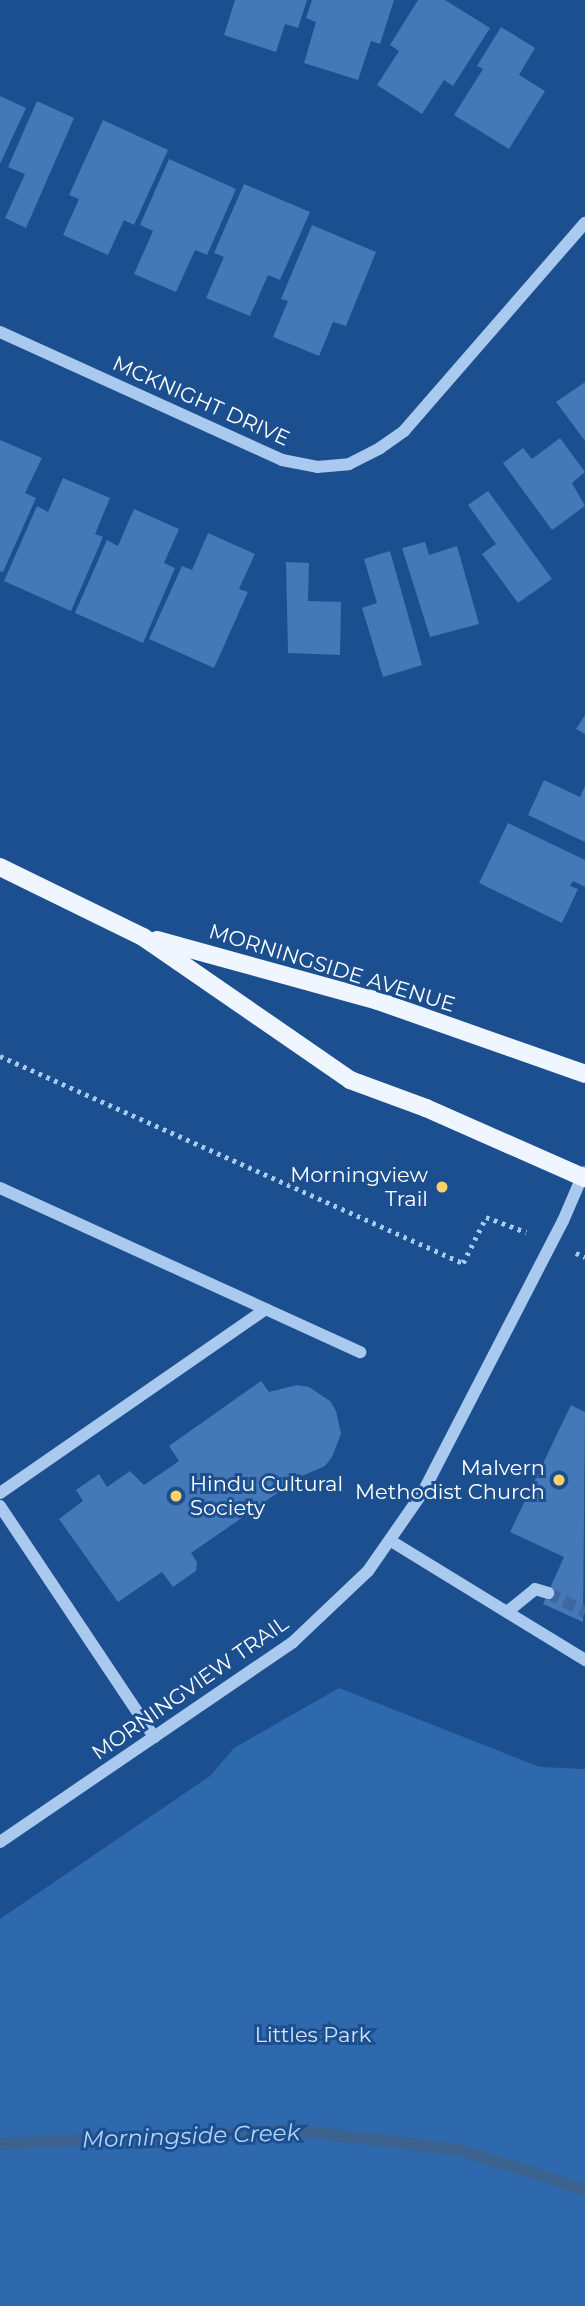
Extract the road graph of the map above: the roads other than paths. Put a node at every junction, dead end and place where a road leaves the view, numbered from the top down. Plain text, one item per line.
1 (585, 223) edge
2 (0, 332) edge
3 (0, 867) edge
4 (143, 937) junction
5 (585, 1074) edge
6 (584, 1175) edge
7 (0, 1188) edge
8 (266, 1309) junction
9 (360, 1352) dead end
10 (0, 1493) edge
11 (0, 1506) edge
12 (391, 1541) junction
13 (548, 1593) dead end
14 (507, 1612) junction
15 (585, 1660) edge
16 (154, 1737) junction
17 (0, 1842) edge

1 - 2 street, MCKNIGHT DRIVE
3 - 4 main road, MORNINGSIDE AVENUE
4 - 5 main road, MORNINGSIDE AVENUE
4 - 6 main road, MORNINGSIDE AVENUE
6 - 12 street, MORNINGVIEW TRAIL
7 - 8 street
8 - 9 street
8 - 10 street
11 - 16 street
12 - 14 street
12 - 16 street, MORNINGVIEW TRAIL
13 - 14 street
14 - 15 street
16 - 17 street, MORNINGVIEW TRAIL

